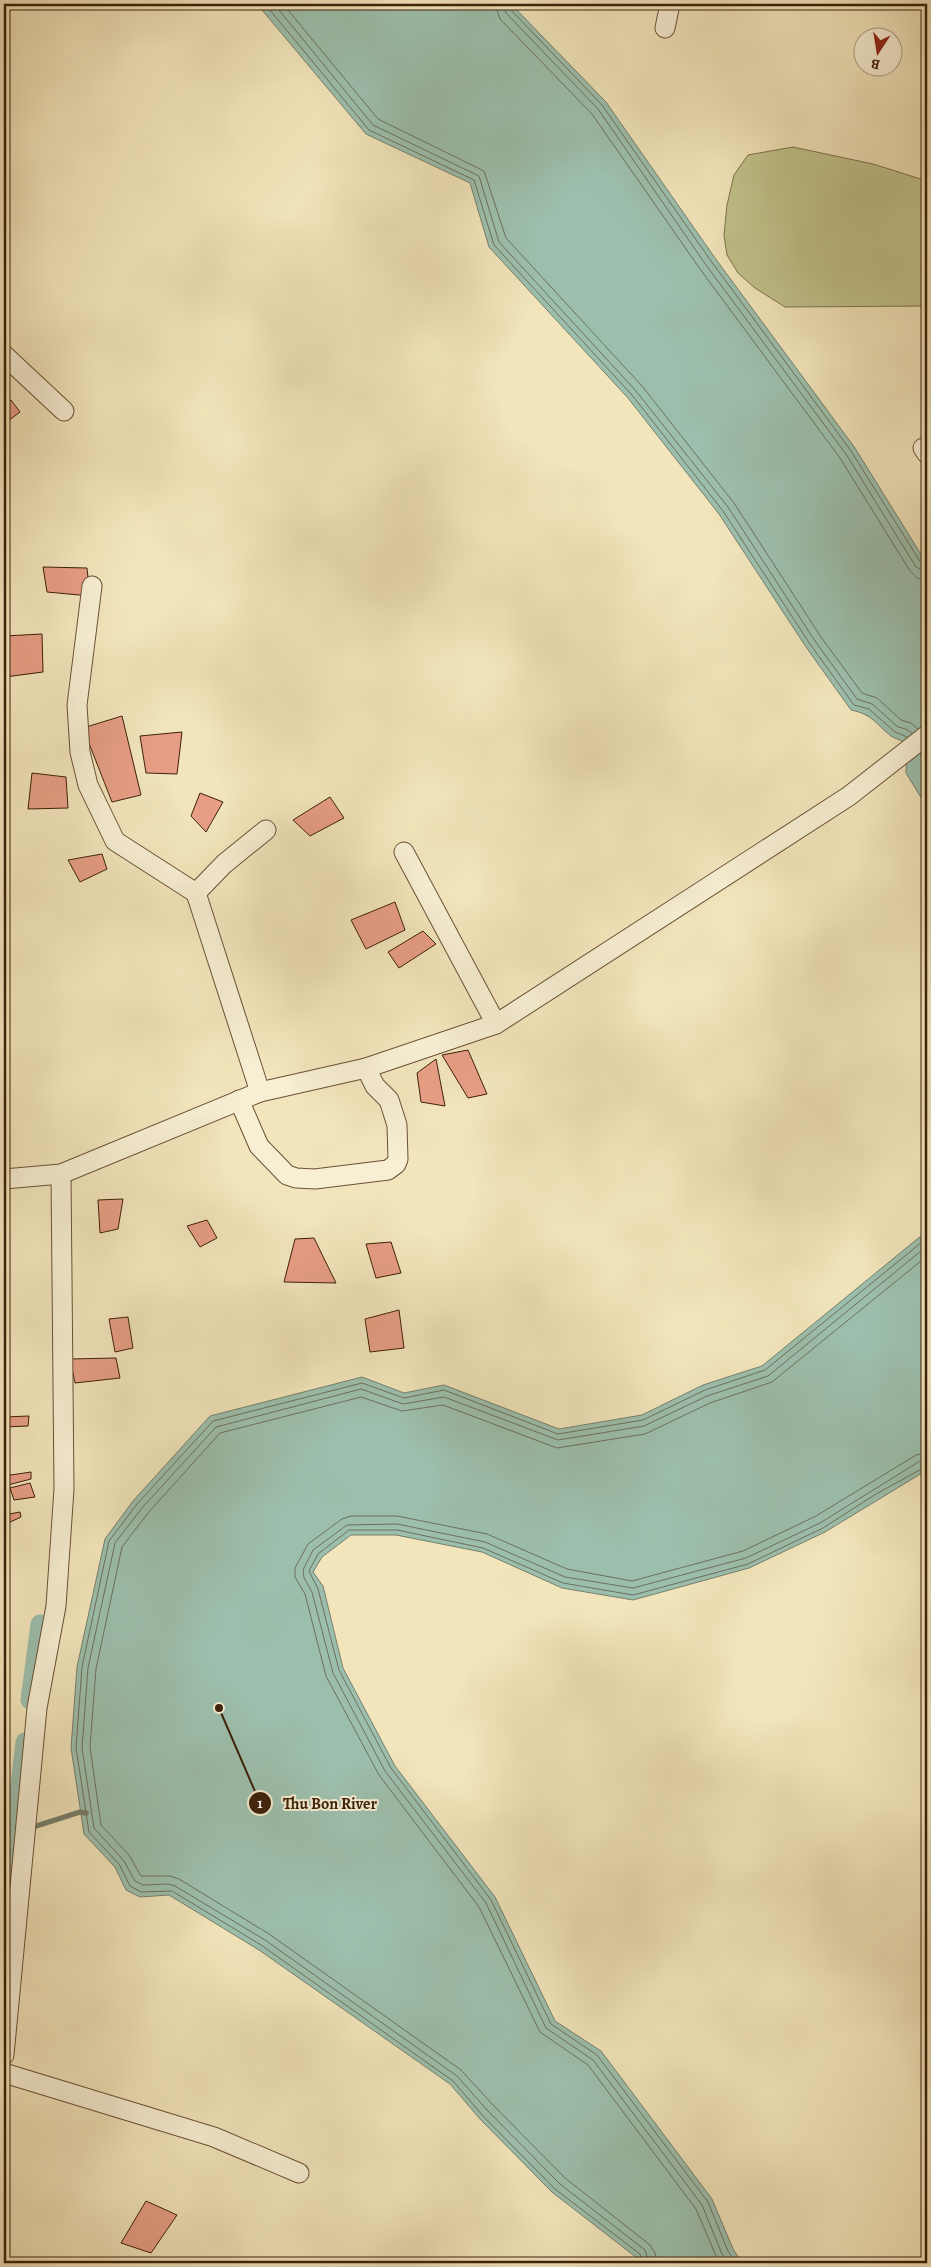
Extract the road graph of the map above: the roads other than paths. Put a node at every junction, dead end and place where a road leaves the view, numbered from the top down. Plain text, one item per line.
1 (670, 4) edge
2 (665, 28) dead end
3 (4, 355) edge
4 (64, 411) dead end
5 (92, 586) dead end
6 (927, 735) edge
7 (266, 830) dead end
8 (404, 852) dead end
9 (196, 893) junction
10 (496, 1024) junction
11 (366, 1068) junction
12 (260, 1092) junction
13 (239, 1100) junction
14 (61, 1174) junction
15 (4, 1180) edge
16 (9, 1917) edge
17 (4, 2055) edge
18 (4, 2073) edge
19 (299, 2173) dead end

1 - 2 street
3 - 4 street
5 - 9 street
6 - 10 street
7 - 9 street
8 - 10 street
9 - 12 street
10 - 11 street
11 - 12 street
11 - 13 street
12 - 13 street
13 - 14 street
14 - 15 street
14 - 16 street
16 - 17 street
18 - 19 street

